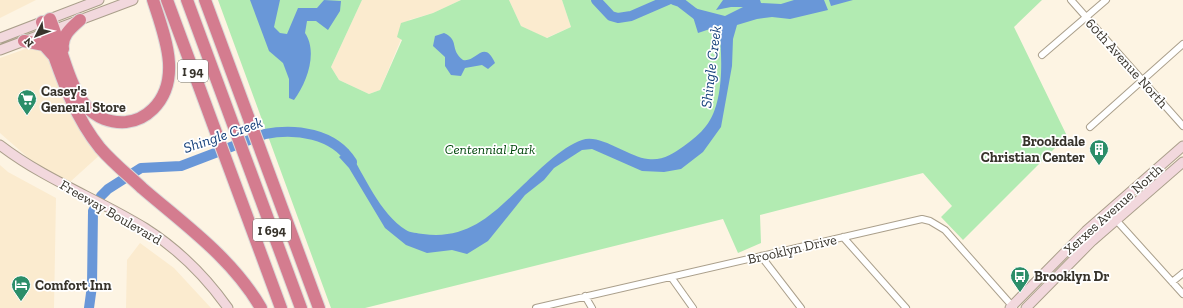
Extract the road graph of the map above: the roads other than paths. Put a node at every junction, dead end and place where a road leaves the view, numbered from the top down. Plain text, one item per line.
1 (99, 0) edge
2 (132, 0) edge
3 (153, 0) edge
4 (167, 0) edge
5 (187, 0) edge
6 (205, 0) edge
7 (1071, 0) edge
8 (1106, 0) edge
9 (1086, 18) junction
10 (80, 20) junction
11 (48, 26) junction
12 (0, 38) edge
13 (24, 41) junction
14 (1183, 44) edge
15 (0, 50) edge
16 (1042, 54) dead end
17 (60, 58) junction
18 (1142, 79) junction
19 (1090, 126) dead end
20 (1183, 126) edge
21 (0, 145) edge
22 (1183, 146) edge
23 (1183, 162) edge
24 (1108, 212) junction
25 (1116, 220) junction
26 (843, 237) junction
27 (760, 256) junction
28 (1183, 273) edge
29 (671, 277) junction
30 (1172, 282) junction
31 (1183, 294) edge
32 (585, 296) junction
33 (1012, 307) edge
34 (228, 308) edge
35 (261, 308) edge
36 (281, 308) edge
37 (301, 308) edge
38 (319, 308) edge
39 (536, 308) edge
40 (592, 308) edge
41 (693, 308) edge
42 (801, 308) edge
43 (906, 308) edge
44 (1026, 308) edge

1 - 11 street
2 - 10 street
3 - 17 highway
4 - 36 highway, I 94
5 - 37 highway, I 694
6 - 38 highway, I 94
7 - 9 street, 60th Avenue North
8 - 9 street
9 - 16 street
9 - 18 street, 60th Avenue North
10 - 11 street
10 - 17 highway
11 - 12 street
11 - 13 street
11 - 17 highway
13 - 15 street
13 - 17 highway
14 - 18 street
17 - 35 highway
18 - 19 street
18 - 20 street, 60th Avenue North
21 - 34 street, Freeway Boulevard
22 - 24 street, Xerxes Avenue North
23 - 25 street, Xerxes Avenue North
24 - 25 street
24 - 33 street, Xerxes Avenue North
25 - 30 street
25 - 44 street, Xerxes Avenue North
26 - 27 street, Brooklyn Drive
26 - 33 street, Brooklyn Drive
26 - 43 street
27 - 29 street, Brooklyn Drive
27 - 42 street
28 - 30 street
29 - 32 street, Brooklyn Drive
29 - 41 street
30 - 31 street
32 - 39 street, Brooklyn Drive
32 - 40 street

